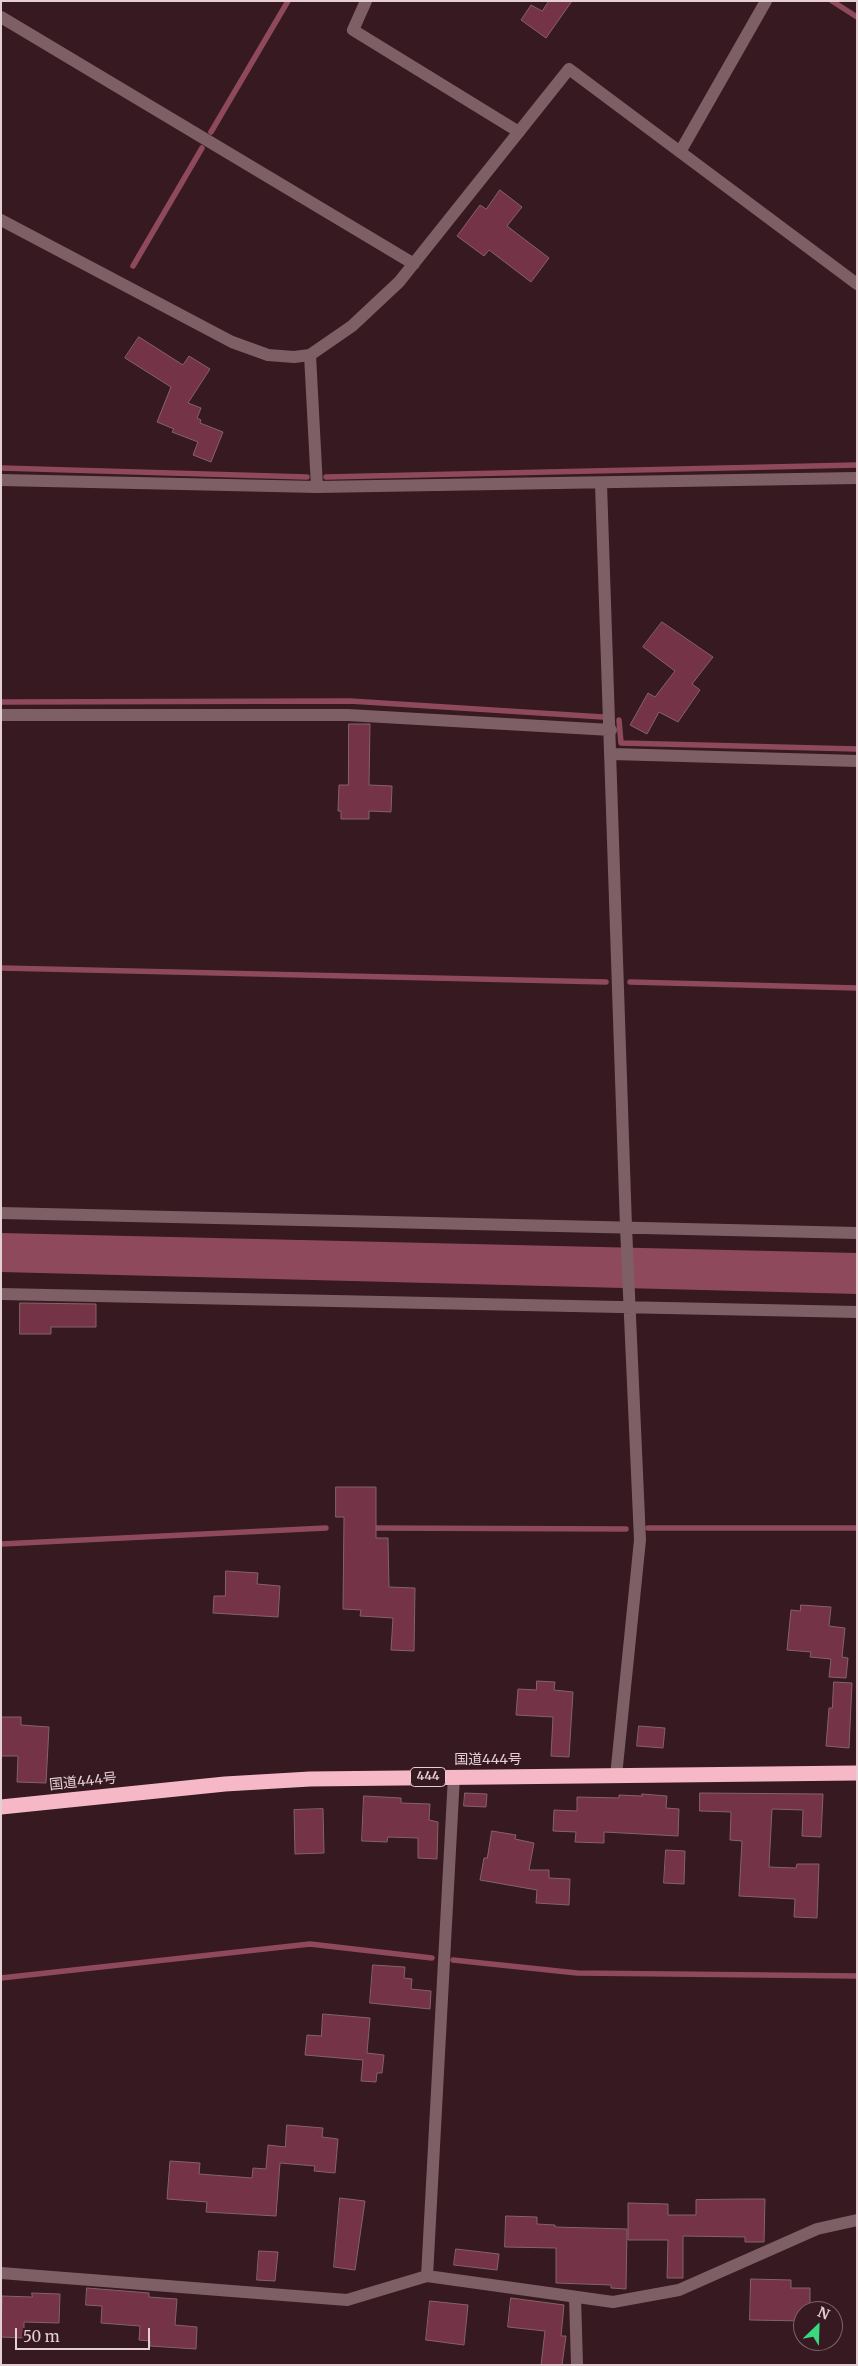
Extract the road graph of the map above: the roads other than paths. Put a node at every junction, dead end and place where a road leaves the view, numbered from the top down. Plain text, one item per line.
1 (366, 1) edge
2 (766, 1) edge
3 (1, 17) edge
4 (519, 132) junction
5 (680, 152) junction
6 (1, 220) edge
7 (414, 264) junction
8 (857, 284) edge
9 (310, 355) junction
10 (857, 478) edge
11 (1, 480) edge
12 (601, 484) junction
13 (316, 487) junction
14 (1, 714) edge
15 (611, 730) junction
16 (612, 754) junction
17 (857, 761) edge
18 (1, 1213) edge
19 (627, 1233) junction
20 (857, 1233) edge
21 (1, 1294) edge
22 (630, 1301) junction
23 (857, 1312) edge
24 (857, 1773) edge
25 (454, 1776) junction
26 (616, 1776) junction
27 (1, 1807) edge
28 (857, 2220) edge
29 (1, 2273) edge
30 (427, 2276) junction
31 (575, 2297) junction
32 (577, 2365) edge

1 - 4 street
2 - 5 street
3 - 7 street
4 - 5 street
4 - 7 street
5 - 8 street
6 - 9 street
7 - 9 street
9 - 13 street
10 - 12 street
11 - 13 street
12 - 13 street
12 - 15 street
14 - 15 street
15 - 16 street
16 - 17 street
16 - 19 street
18 - 19 street
19 - 20 street
19 - 22 street
21 - 22 street
22 - 23 street
22 - 26 street
24 - 26 highway, 国道444号 / 444
25 - 26 highway, 国道444号 / 444
25 - 27 highway, 国道444号 / 444
25 - 30 street
28 - 31 street
29 - 30 street
30 - 31 street
31 - 32 street

